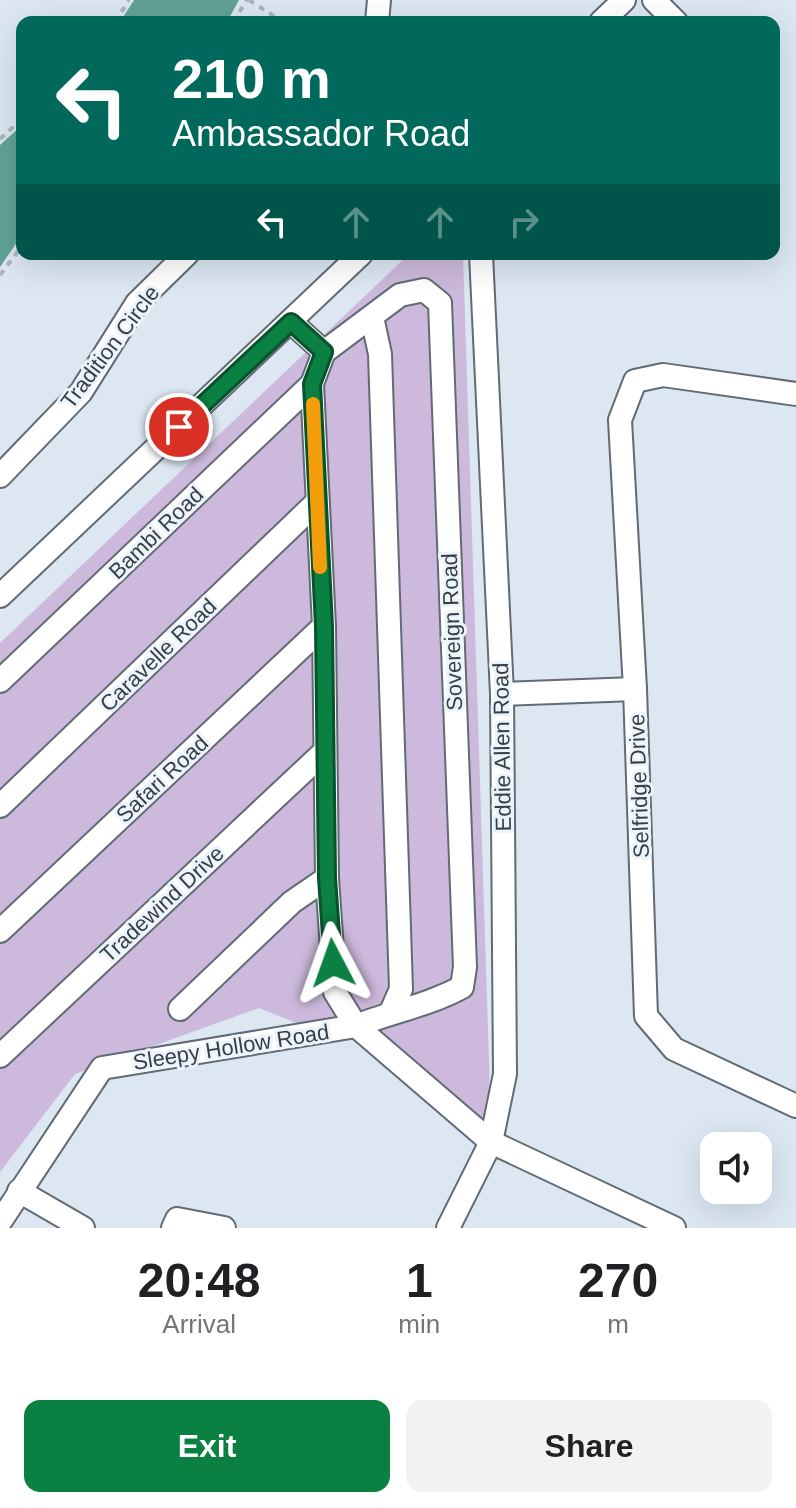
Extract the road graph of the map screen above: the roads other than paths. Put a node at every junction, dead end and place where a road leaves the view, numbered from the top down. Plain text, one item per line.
1 (624, 0) edge
2 (654, 0) edge
3 (607, 16) edge
4 (670, 16) edge
5 (181, 260) edge
6 (355, 260) edge
7 (481, 260) edge
8 (372, 317) junction
9 (291, 322) junction
10 (324, 352) junction
11 (312, 384) junction
12 (796, 394) edge
13 (0, 476) edge
14 (316, 503) junction
15 (0, 596) edge
16 (324, 626) junction
17 (0, 681) edge
18 (635, 689) junction
19 (502, 694) junction
20 (324, 752) junction
21 (0, 806) edge
22 (327, 878) junction
23 (0, 931) edge
24 (180, 1009) dead end
25 (391, 1012) junction
26 (356, 1026) junction
27 (0, 1056) edge
28 (796, 1106) edge
29 (491, 1142) junction
30 (19, 1191) junction
31 (0, 1222) edge
32 (83, 1228) edge
33 (173, 1228) edge
34 (224, 1228) edge
35 (448, 1228) edge
36 (674, 1228) edge

1 - 3 street
2 - 4 street
5 - 13 street, Tradition Circle
6 - 9 street
7 - 19 street, Eddie Allen Road
8 - 10 street, Sovereign Road
8 - 25 street
8 - 25 street, Sovereign Road
9 - 10 street
9 - 15 street
10 - 11 street
11 - 14 street
11 - 17 street, Bambi Road
12 - 18 street, Selfridge Drive
14 - 16 street
14 - 21 street, Caravelle Road
16 - 20 street
16 - 23 street, Safari Road
18 - 19 street
18 - 28 street, Selfridge Drive
19 - 29 street, Eddie Allen Road
20 - 22 street
20 - 27 street, Tradewind Drive
22 - 24 street
22 - 26 street
25 - 26 street, Sovereign Road
26 - 29 street, Sleepy Hollow Road
26 - 30 street, Sleepy Hollow Road
29 - 35 street, Eddie Allen Road
29 - 36 street, Sleepy Hollow Road
30 - 31 street, Sleepy Hollow Road
30 - 32 street
33 - 34 street

